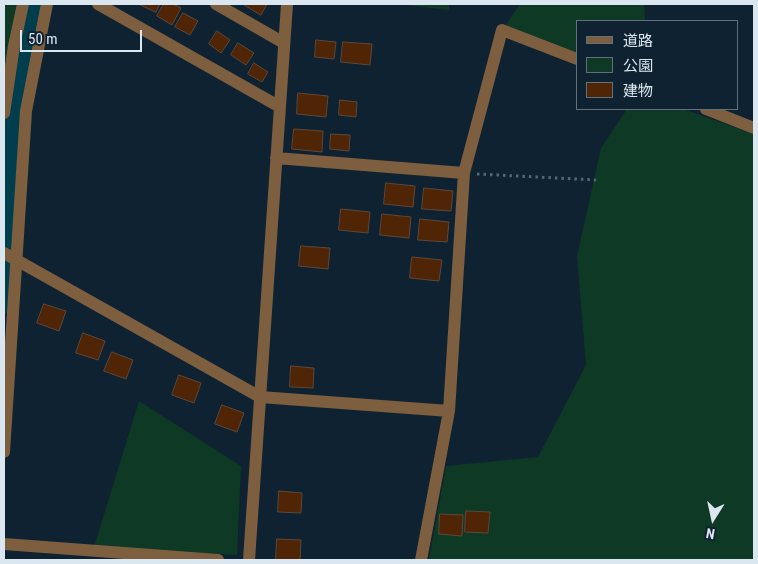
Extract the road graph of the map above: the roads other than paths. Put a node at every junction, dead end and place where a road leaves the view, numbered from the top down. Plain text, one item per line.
1 (23, 4) edge
2 (46, 4) edge
3 (98, 4) edge
4 (216, 4) edge
5 (287, 4) edge
6 (284, 43) junction
7 (576, 59) edge
8 (280, 107) junction
9 (709, 110) edge
10 (4, 113) edge
11 (754, 128) edge
12 (276, 158) junction
13 (464, 173) junction
14 (4, 253) edge
15 (16, 259) junction
16 (260, 397) junction
17 (449, 411) junction
18 (4, 452) edge
19 (4, 544) edge
20 (68, 555) edge
21 (218, 560) edge
22 (249, 560) edge
23 (422, 560) edge

1 - 10 street
2 - 15 street
3 - 8 street
4 - 6 street
5 - 6 street
6 - 8 street
7 - 13 street
8 - 12 street
9 - 11 street
12 - 13 street
12 - 16 street
13 - 17 street
14 - 15 street
15 - 16 street
15 - 18 street
16 - 17 street
16 - 22 street
17 - 23 street
19 - 20 street
20 - 21 street

